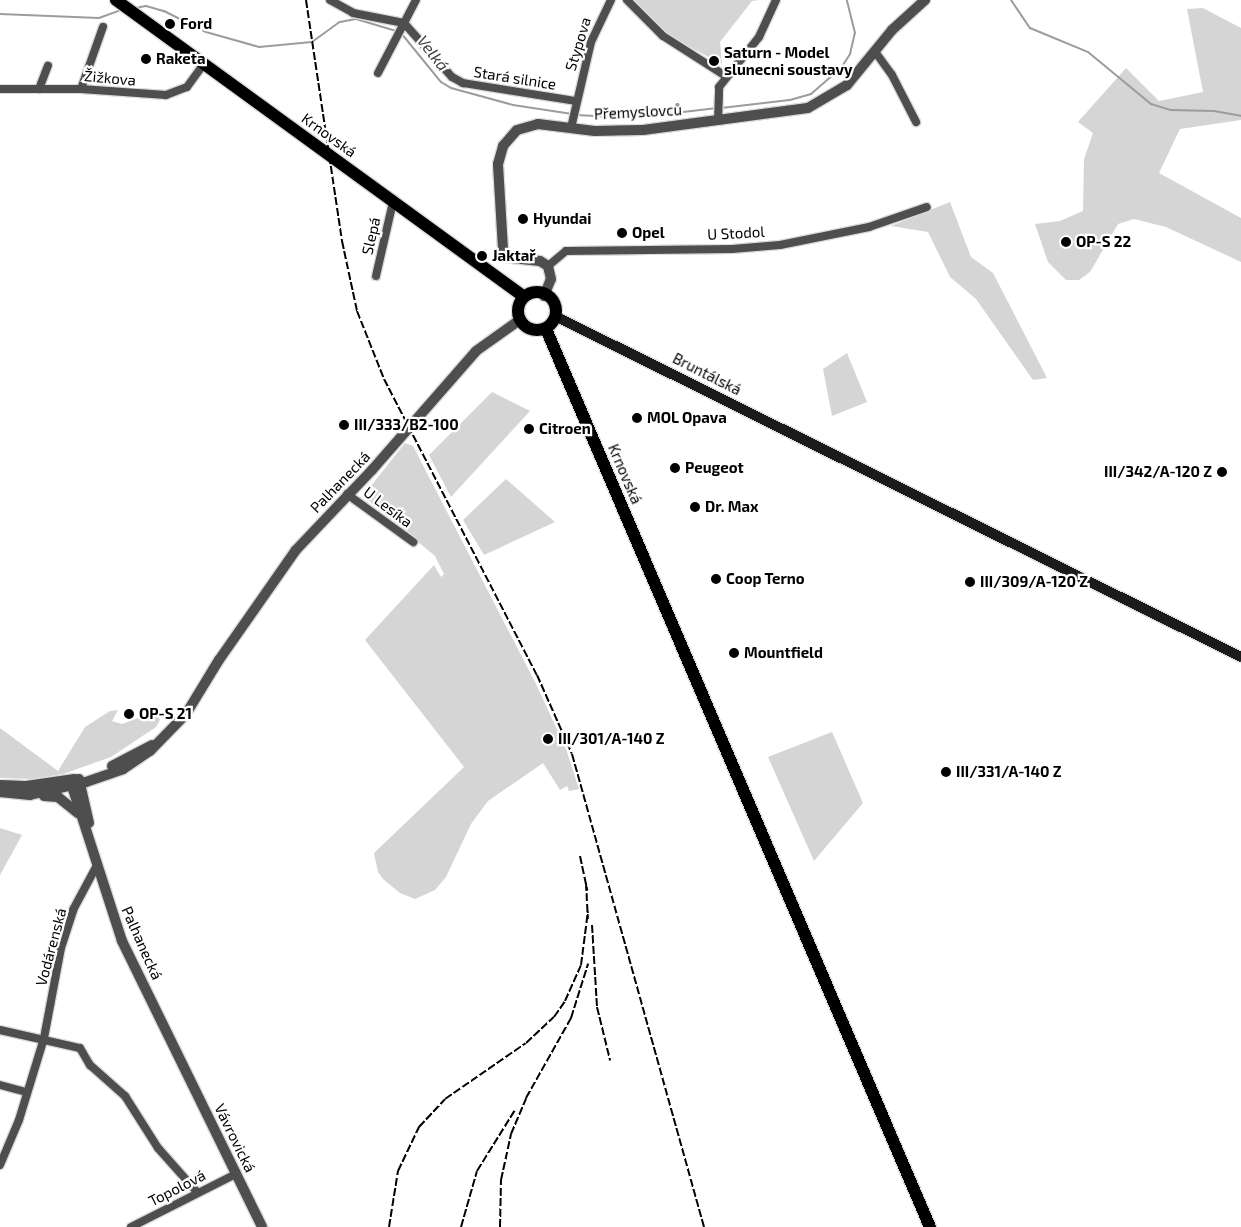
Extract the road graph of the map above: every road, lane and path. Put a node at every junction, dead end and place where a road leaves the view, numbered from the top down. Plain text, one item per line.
1 (330, 0) edge
2 (416, 0) edge
3 (611, 0) edge
4 (627, 0) edge
5 (776, 0) edge
6 (925, 0) edge
7 (119, 1) edge
8 (103, 27) dead end
9 (402, 28) junction
10 (876, 52) junction
11 (204, 64) junction
12 (48, 66) dead end
13 (378, 73) dead end
14 (727, 76) junction
15 (0, 89) edge
16 (39, 89) junction
17 (81, 89) junction
18 (575, 104) junction
19 (718, 118) junction
20 (916, 122) dead end
21 (572, 124) junction
22 (393, 202) junction
23 (927, 207) dead end
24 (548, 266) junction
25 (376, 276) dead end
26 (523, 296) junction
27 (544, 296) junction
28 (556, 316) junction
29 (516, 322) junction
30 (546, 329) junction
31 (347, 494) junction
32 (413, 542) dead end
33 (1241, 657) edge
34 (75, 782) junction
35 (0, 785) edge
36 (0, 792) edge
37 (30, 795) junction
38 (81, 816) junction
39 (87, 831) junction
40 (96, 867) junction
41 (0, 1030) edge
42 (44, 1038) junction
43 (182, 1062) joint
44 (0, 1085) edge
45 (27, 1092) junction
46 (0, 1165) edge
47 (236, 1174) junction
48 (197, 1192) junction
49 (131, 1227) edge
50 (262, 1227) edge
51 (930, 1227) edge

1 - 9 street
2 - 9 street
3 - 18 street, Stypova
4 - 14 street
5 - 14 street
6 - 10 street, Přemyslovců
7 - 11 main road, Krnovská
8 - 17 street
9 - 13 street
9 - 18 street, Stará silnice
10 - 19 street, Přemyslovců
10 - 20 street
11 - 17 street, Žižkova
11 - 22 main road, Krnovská
12 - 16 street
14 - 19 street
15 - 16 street, Žižkova
16 - 17 street, Žižkova
18 - 21 street, Stypova
19 - 21 street, Přemyslovců
21 - 24 street, Přemyslovců
22 - 25 street, Slepá
22 - 26 main road, Krnovská
23 - 24 street, U Stodol
24 - 27 street
26 - 27 main road
26 - 29 main road
27 - 28 main road
28 - 30 main road
28 - 33 main road, Bruntálská
29 - 30 main road
29 - 31 street, Palhanecká
30 - 51 main road, Krnovská
31 - 32 street, U Lesíka
31 - 34 street, Palhanecká
34 - 35 street
34 - 37 street
34 - 38 street, Palhanecká
34 - 39 street, Palhanecká
36 - 37 street
37 - 38 street
38 - 39 street, Palhanecká
39 - 40 street, Palhanecká
40 - 42 street, Vodárenská
40 - 43 street, Palhanecká
41 - 42 street
42 - 45 street, Vodárenská
42 - 48 street
43 - 47 street, Vávrovická
44 - 45 street
45 - 46 street, Vodárenská
47 - 48 street, Topolová
47 - 50 street, Vávrovická
48 - 49 street, Topolová

